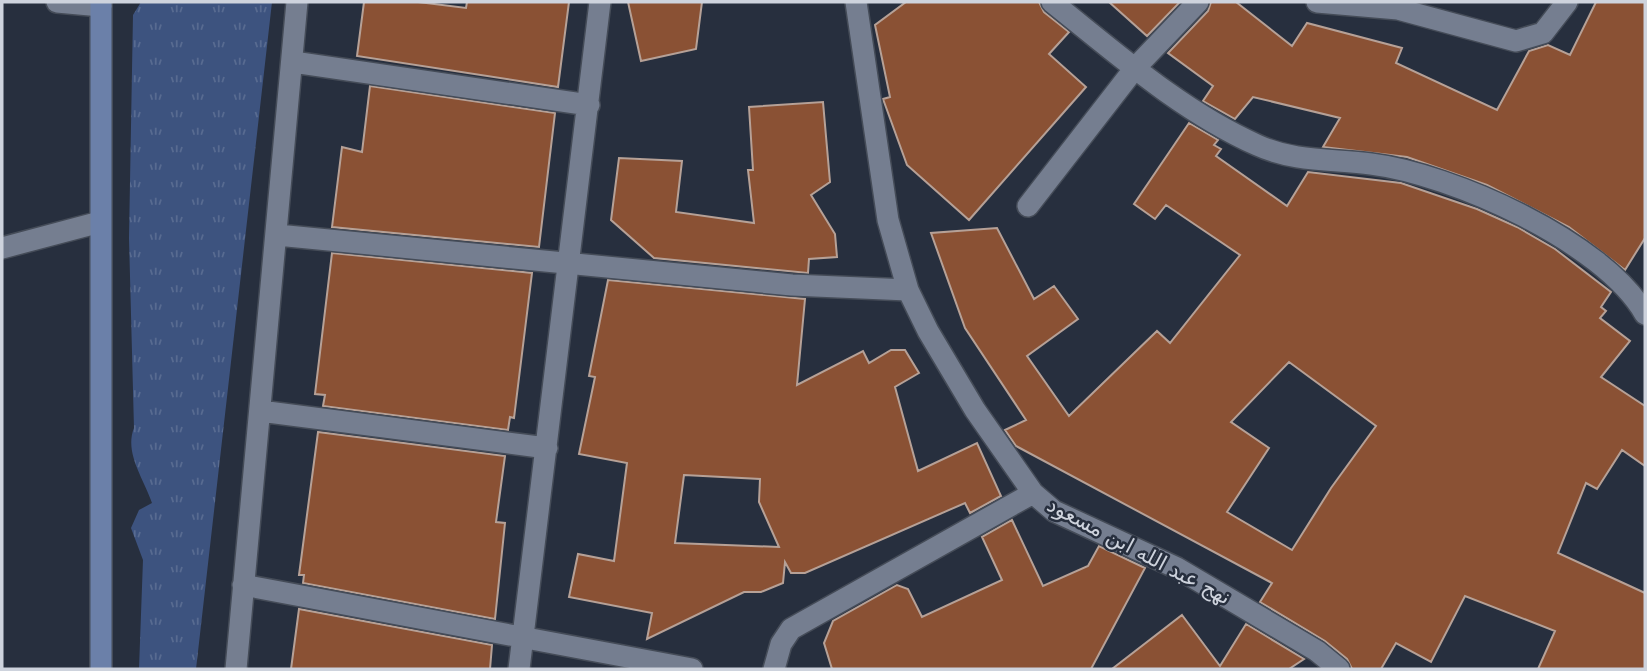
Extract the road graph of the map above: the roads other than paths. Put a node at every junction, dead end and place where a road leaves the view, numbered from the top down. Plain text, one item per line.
1 (57, 2) edge
2 (297, 2) edge
3 (600, 2) edge
4 (856, 2) edge
5 (1052, 2) edge
6 (1198, 2) edge
7 (1317, 2) edge
8 (1567, 2) edge
9 (101, 4) edge
10 (293, 62) junction
11 (1135, 68) junction
12 (589, 104) junction
13 (1028, 206) dead end
14 (100, 222) junction
15 (277, 235) junction
16 (2, 248) edge
17 (569, 262) junction
18 (908, 290) junction
19 (1645, 314) edge
20 (260, 411) junction
21 (547, 448) junction
22 (1033, 493) junction
23 (243, 585) junction
24 (523, 635) junction
25 (101, 669) edge
26 (236, 669) edge
27 (519, 669) edge
28 (691, 669) edge
29 (774, 669) edge
30 (1339, 669) edge

1 - 9 street
2 - 10 street
3 - 12 street
4 - 18 street, نهج عبد الله ابن مسعود
5 - 11 street
6 - 11 street
7 - 8 street
9 - 14 main road
10 - 12 street
10 - 15 street
11 - 13 street
11 - 19 street
12 - 17 street
14 - 16 street
14 - 25 main road
15 - 17 street
15 - 20 street
17 - 18 street
17 - 21 street
18 - 22 street, نهج عبد الله ابن مسعود
20 - 21 street
20 - 23 street
21 - 24 street
22 - 29 street
22 - 30 street, نهج عبد الله ابن مسعود
23 - 24 street
23 - 26 street
24 - 27 street
24 - 28 street

